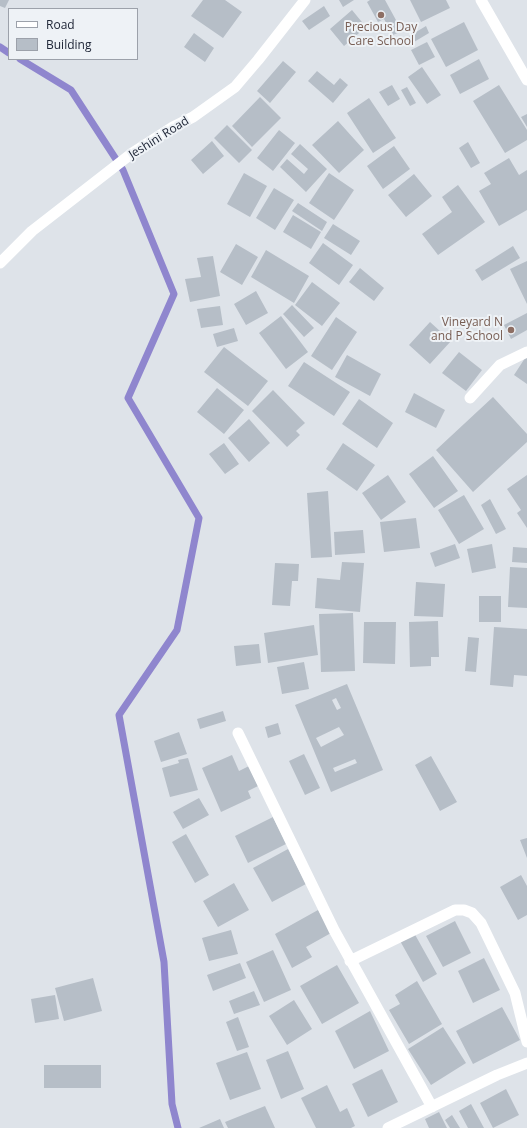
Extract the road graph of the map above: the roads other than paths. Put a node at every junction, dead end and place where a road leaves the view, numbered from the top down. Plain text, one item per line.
1 (305, 0) edge
2 (481, 0) edge
3 (527, 80) edge
4 (0, 263) edge
5 (527, 352) edge
6 (470, 398) dead end
7 (238, 733) dead end
8 (350, 961) junction
9 (527, 1042) edge
10 (527, 1063) edge
11 (432, 1106) junction
12 (388, 1128) edge

1 - 4 street, Jeshini Road
2 - 3 street
5 - 6 street
7 - 8 street
8 - 9 street
8 - 11 street
10 - 11 street
11 - 12 street

